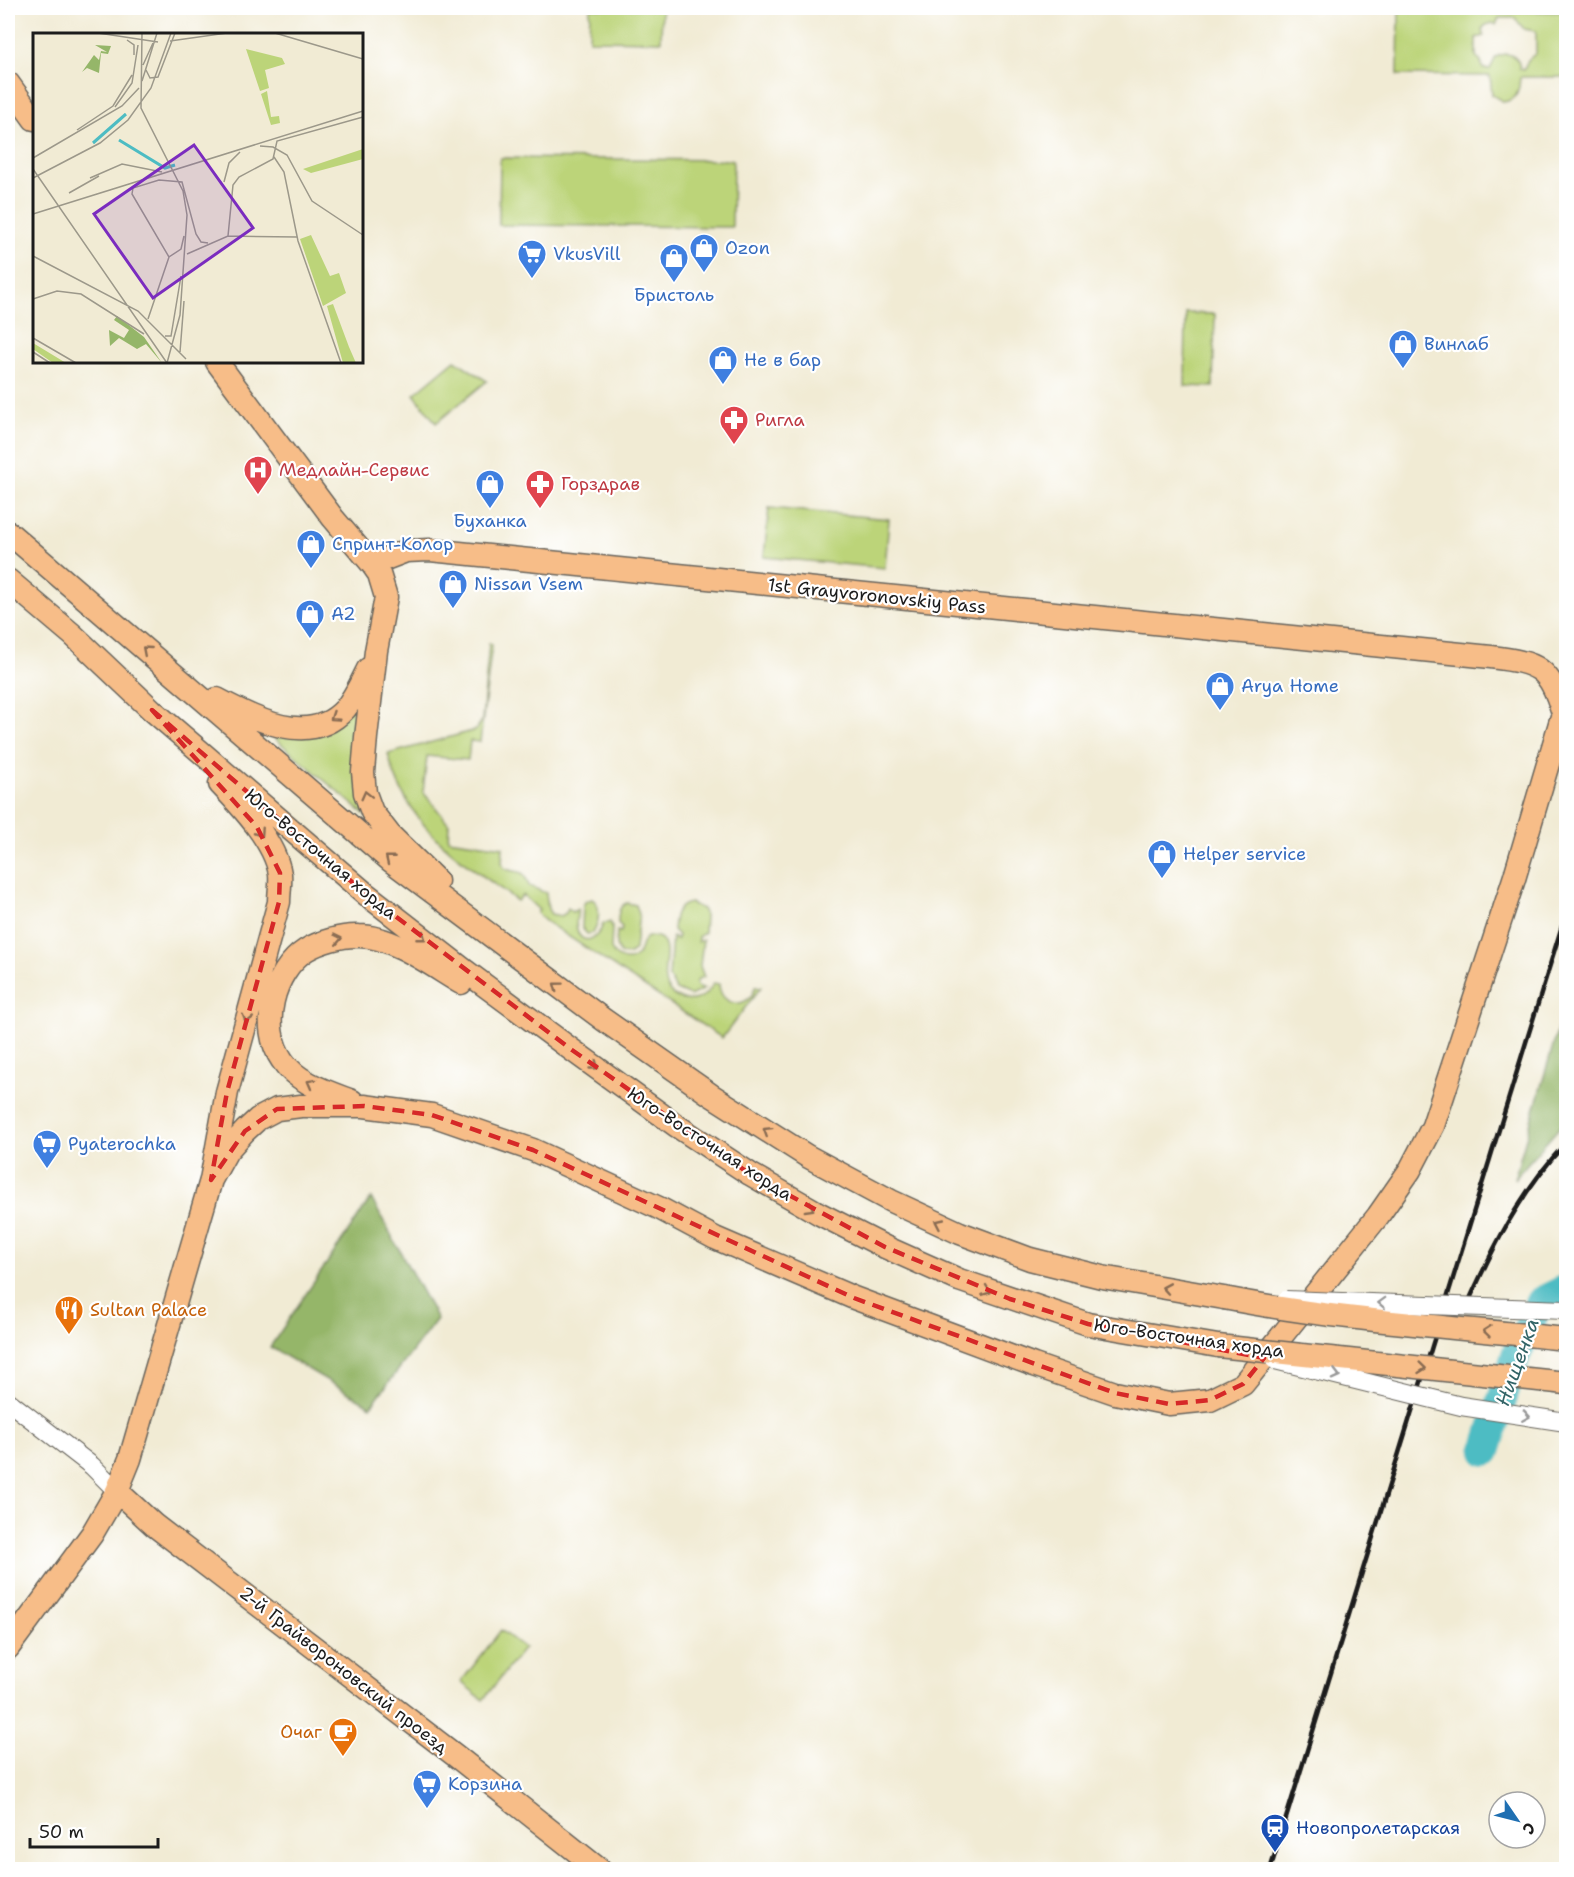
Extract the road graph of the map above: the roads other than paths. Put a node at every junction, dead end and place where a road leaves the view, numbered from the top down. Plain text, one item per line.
1 (8, 83) edge
2 (33, 118) edge
3 (217, 363) edge
4 (8, 522) edge
5 (8, 532) edge
6 (372, 564) junction
7 (55, 572) junction
8 (8, 580) edge
9 (8, 593) edge
10 (73, 635) junction
11 (376, 651) junction
12 (179, 679) junction
13 (152, 710) junction
14 (503, 945) junction
15 (572, 1050) junction
16 (364, 1106) junction
17 (212, 1180) junction
18 (1224, 1298) junction
19 (1566, 1310) edge
20 (1566, 1339) edge
21 (1218, 1346) junction
22 (1566, 1383) edge
23 (8, 1401) edge
24 (1566, 1422) edge
25 (117, 1491) junction
26 (8, 1648) edge
27 (600, 1869) edge

1 - 2 main road
3 - 6 main road
4 - 7 main road
5 - 7 main road
6 - 11 main road
6 - 16 main road, 1st Grayvoronovskiy Pass
12 -> 7 main road
8 - 10 main road, Юго-Восточная хорда
9 - 10 main road
10 - 13 main road, Юго-Восточная хорда
11 -> 12 main road
14 -> 11 main road
14 -> 12 main road
13 -> 15 main road, Юго-Восточная хорда
13 -> 17 main road
18 -> 14 main road
16 -> 15 main road
15 -> 21 main road, Юго-Восточная хорда
16 - 17 main road
17 - 25 main road
19 -> 18 street, bridge
20 -> 18 main road, bridge
21 -> 22 main road, Юго-Восточная хорда, bridge
21 -> 24 street, bridge
23 - 25 street
25 - 26 main road
25 - 27 main road, 2-й Грайвороновский проезд

